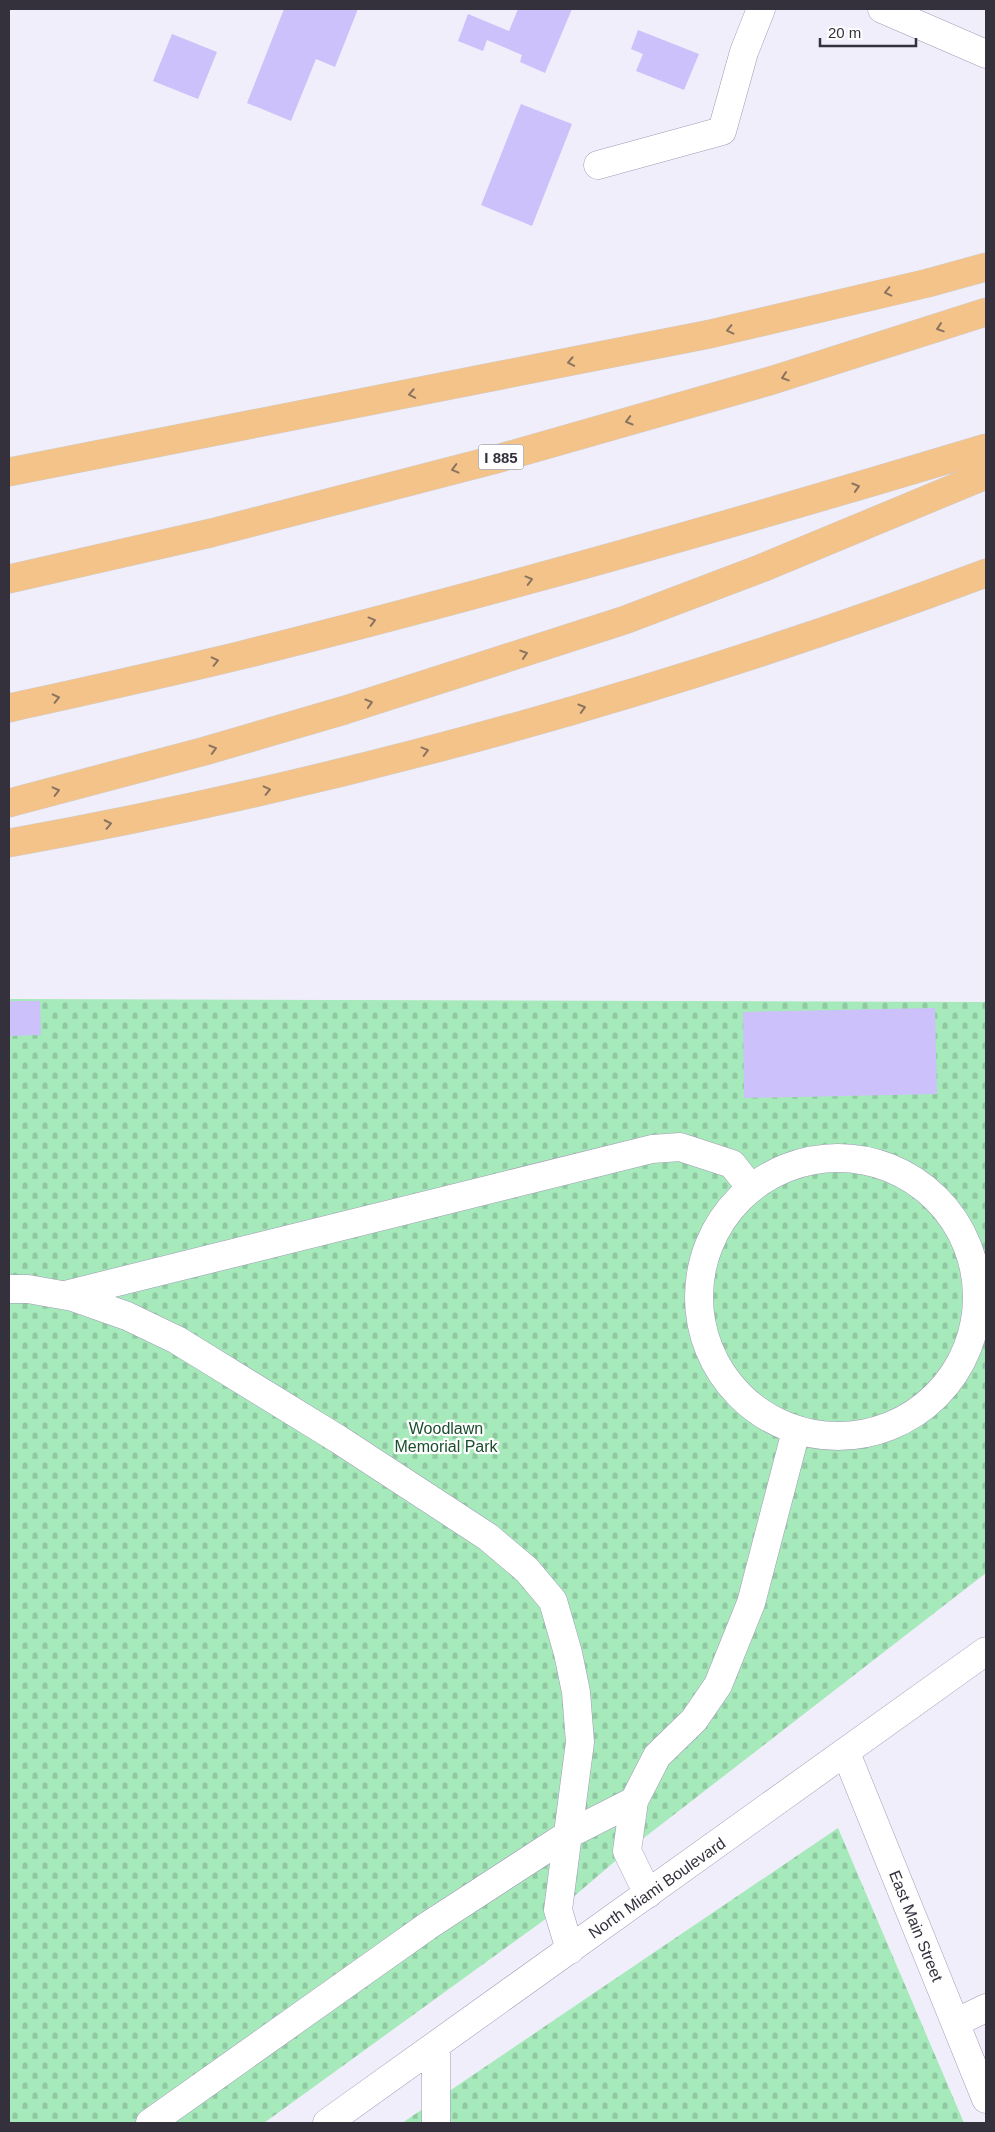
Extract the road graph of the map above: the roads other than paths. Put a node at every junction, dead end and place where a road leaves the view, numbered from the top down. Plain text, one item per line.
1 (762, 9) edge
2 (882, 9) edge
3 (986, 54) edge
4 (598, 165) dead end
5 (986, 267) edge
6 (986, 312) edge
7 (986, 448) edge
8 (9, 472) edge
9 (986, 475) edge
10 (986, 573) edge
11 (9, 579) edge
12 (9, 708) edge
13 (9, 803) edge
14 (9, 843) edge
15 (751, 1188) junction
16 (9, 1289) edge
17 (64, 1295) junction
18 (796, 1430) junction
19 (986, 1651) edge
20 (846, 1753) junction
21 (634, 1801) junction
22 (568, 1834) junction
23 (648, 1894) junction
24 (570, 1950) junction
25 (986, 2008) edge
26 (955, 2023) junction
27 (436, 2045) junction
28 (986, 2099) edge
29 (150, 2123) edge
30 (327, 2123) edge
31 (436, 2123) edge

1 - 4 street
2 - 3 street
5 -> 8 highway
6 -> 11 highway, I 885
12 -> 7 highway
13 -> 9 highway
14 -> 10 highway
15 - 17 street
15 - 18 street
15 - 18 street
16 - 17 street
17 - 22 street
18 - 21 street
19 - 20 street, North Miami Boulevard
20 - 23 street, North Miami Boulevard
20 - 26 street, East Main Street
21 - 22 street
21 - 23 street
22 - 24 street
22 - 29 street
23 - 24 street, North Miami Boulevard
24 - 27 street, North Miami Boulevard
25 - 26 street
26 - 28 street, East Main Street
27 - 30 street, North Miami Boulevard
27 - 31 street

